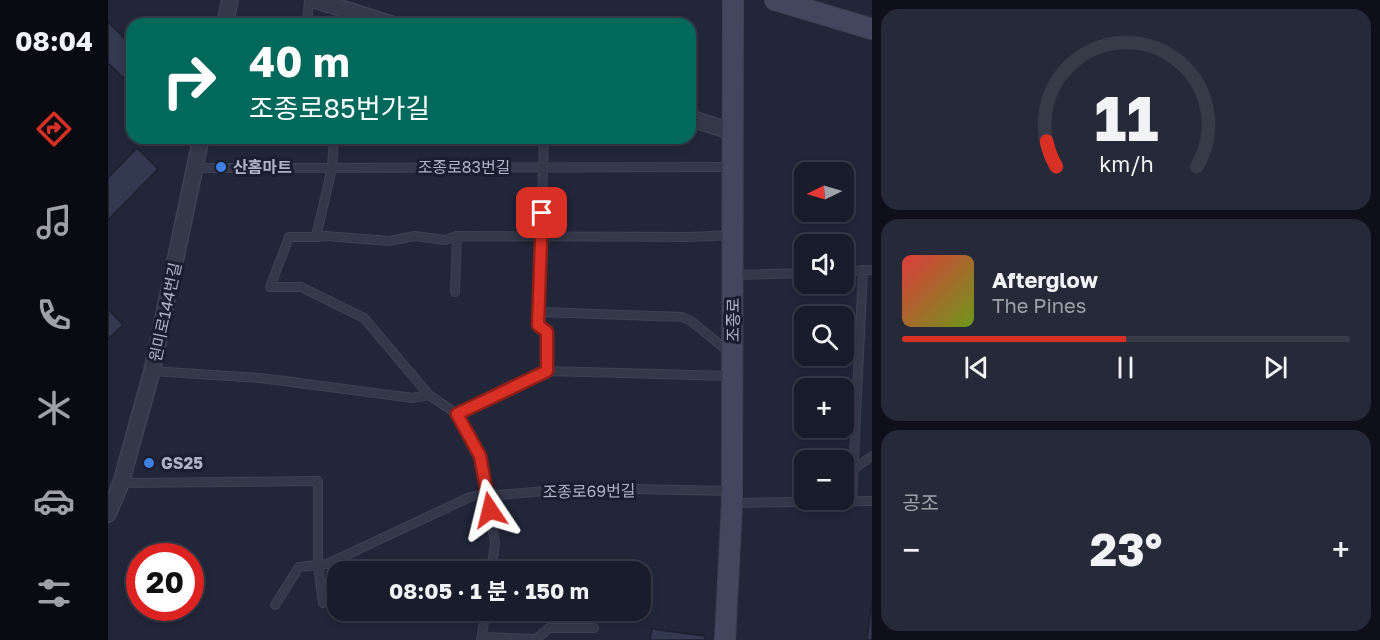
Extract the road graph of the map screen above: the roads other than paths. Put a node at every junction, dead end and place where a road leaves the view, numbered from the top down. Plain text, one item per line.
1 (230, 0) edge
2 (309, 0) edge
3 (315, 0) edge
4 (734, 0) edge
5 (775, 0) edge
6 (226, 18) edge
7 (308, 18) edge
8 (373, 18) edge
9 (872, 29) edge
10 (696, 120) edge
11 (733, 132) junction
12 (200, 144) edge
13 (334, 144) edge
14 (544, 144) edge
15 (543, 167) junction
16 (733, 167) junction
17 (195, 168) junction
18 (332, 168) junction
19 (733, 235) junction
20 (457, 236) junction
21 (541, 236) junction
22 (316, 237) junction
23 (867, 270) edge
24 (794, 273) edge
25 (733, 275) junction
26 (455, 292) dead end
27 (539, 312) junction
28 (732, 354) junction
29 (152, 371) junction
30 (547, 371) junction
31 (732, 376) junction
32 (429, 395) junction
33 (457, 414) junction
34 (872, 456) edge
35 (855, 468) junction
36 (854, 479) edge
37 (121, 483) junction
38 (487, 493) junction
39 (732, 497) junction
40 (794, 499) edge
41 (854, 501) edge
42 (872, 501) edge
43 (108, 514) edge
44 (493, 561) edge
45 (318, 565) junction
46 (323, 603) dead end
47 (275, 605) dead end
48 (484, 621) edge
49 (594, 628) dead end
50 (482, 639) edge
51 (725, 640) edge

1 - 6 street
2 - 7 lane
3 - 8 street
4 - 11 street, 조종로
5 - 9 street
10 - 11 street
11 - 16 street, 조종로
12 - 17 street, 원미로144번길
13 - 18 lane
14 - 15 lane
15 - 16 lane, 조종로83번길
15 - 18 lane, 조종로83번길
15 - 21 lane
16 - 19 street, 조종로
17 - 18 lane, 조종로83번길
17 - 29 street, 원미로144번길
18 - 22 lane
19 - 21 lane
19 - 25 street, 조종로
20 - 21 lane
20 - 22 lane
20 - 26 lane
21 - 27 lane
22 - 32 lane
23 - 35 lane
24 - 25 lane
25 - 28 street, 조종로
27 - 28 lane
27 - 30 lane
28 - 31 street, 조종로
29 - 32 lane
29 - 37 street, 원미로144번길
30 - 31 lane
30 - 33 lane
31 - 39 street, 조종로
32 - 33 lane
33 - 38 lane
34 - 35 lane
35 - 36 lane
37 - 43 street, 원미로144번길
37 - 45 lane
38 - 39 lane, 조종로69번길
38 - 44 lane
38 - 45 lane, 조종로69번길
39 - 40 lane, 조종로69번길
39 - 51 street, 조종로
41 - 42 lane, 조종로69번길
45 - 46 lane
45 - 47 lane, 조종로69번길
48 - 50 lane
49 - 50 lane

